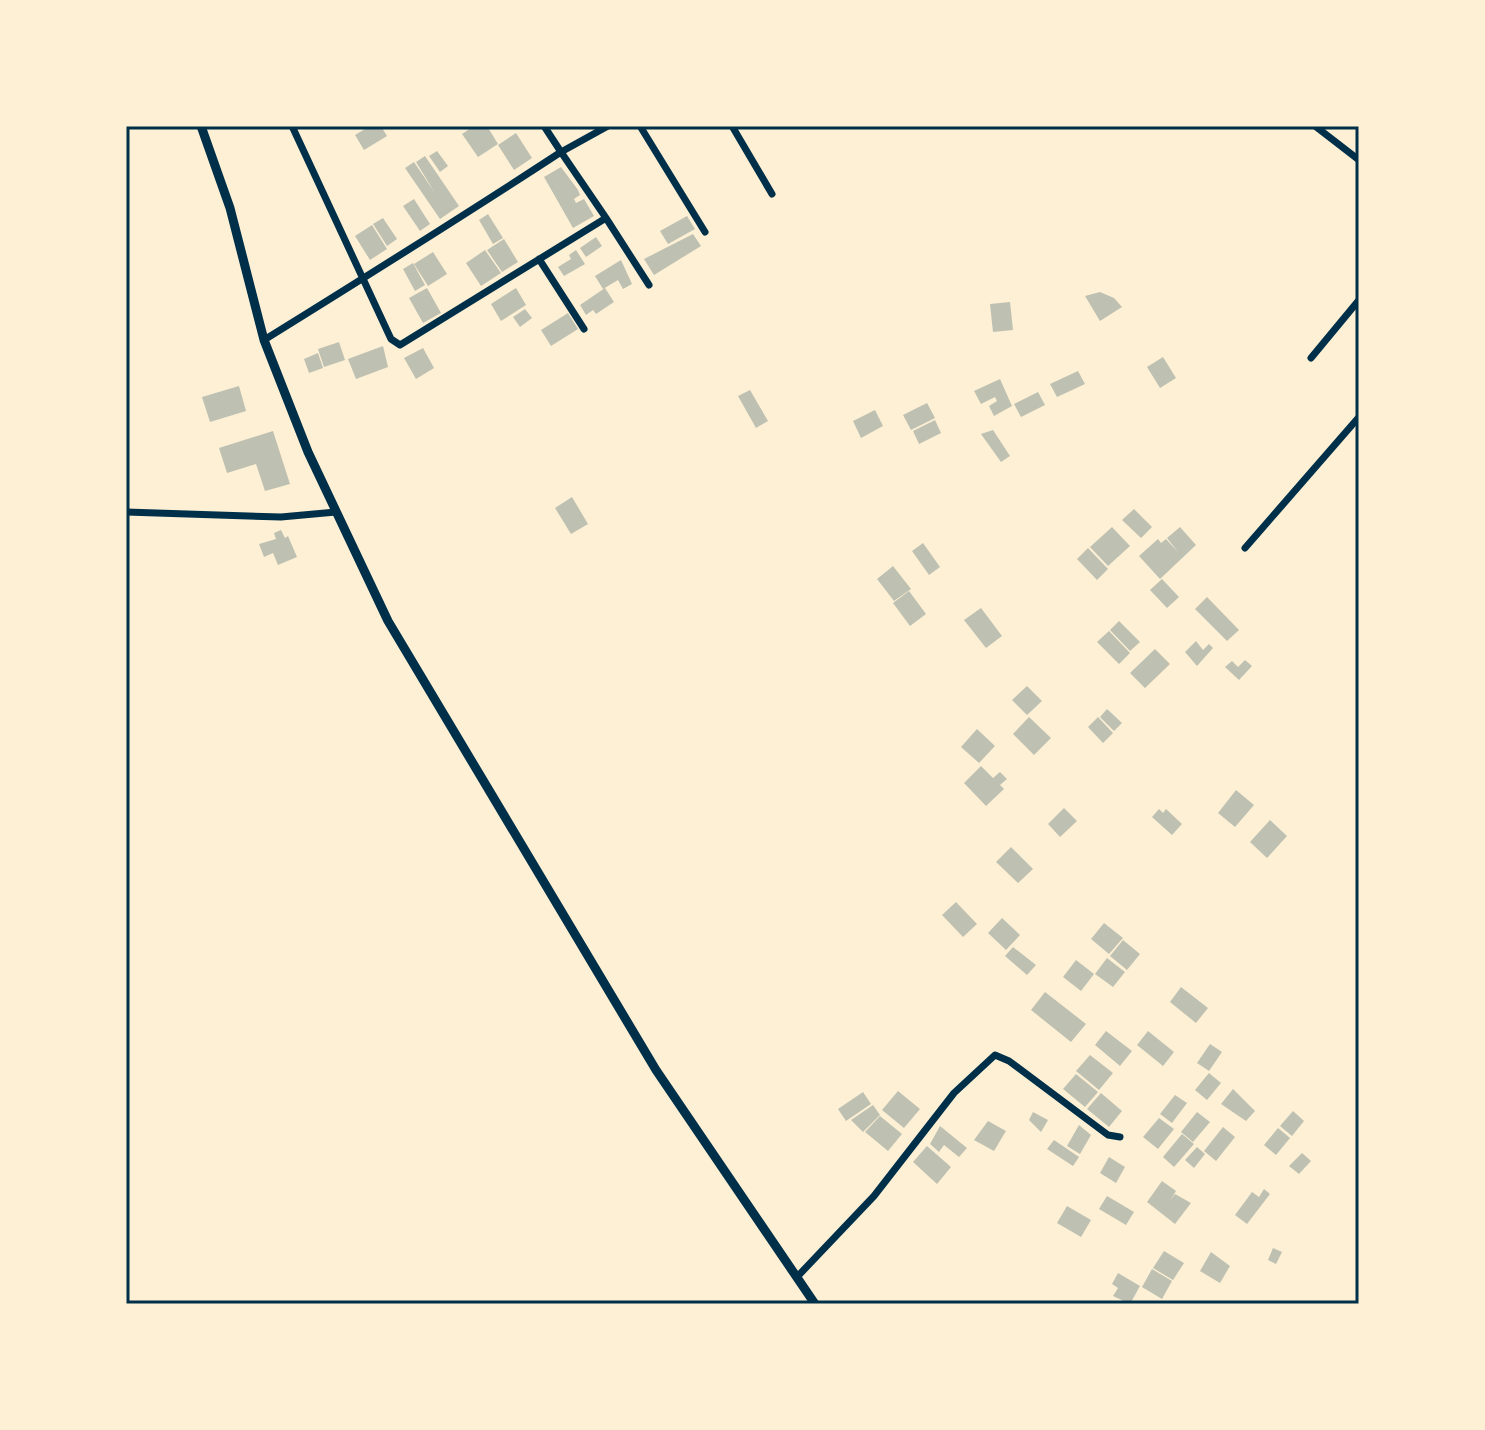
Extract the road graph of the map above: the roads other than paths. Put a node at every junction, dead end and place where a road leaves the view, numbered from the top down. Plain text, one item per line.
1 (201, 126) edge
2 (292, 126) edge
3 (544, 126) edge
4 (608, 126) edge
5 (640, 126) edge
6 (732, 126) edge
7 (1315, 126) edge
8 (561, 152) junction
9 (1359, 160) edge
10 (772, 194) dead end
11 (606, 218) junction
12 (705, 232) dead end
13 (539, 259) junction
14 (365, 277) junction
15 (649, 285) dead end
16 (1359, 300) edge
17 (584, 329) dead end
18 (264, 340) junction
19 (1311, 358) dead end
20 (1359, 417) edge
21 (129, 512) edge
22 (336, 512) junction
23 (126, 524) edge
24 (1245, 548) dead end
25 (1120, 1137) dead end
26 (797, 1277) junction
27 (815, 1304) edge

1 - 18 street
2 - 14 street
3 - 8 street
4 - 8 street
5 - 12 street
6 - 10 street
7 - 9 street
8 - 11 street
8 - 14 street
11 - 13 street
11 - 15 street
13 - 14 street
13 - 17 street
14 - 18 street
16 - 19 street
18 - 22 street
20 - 24 street
21 - 22 street
21 - 23 street
22 - 26 street
25 - 26 street
26 - 27 street

